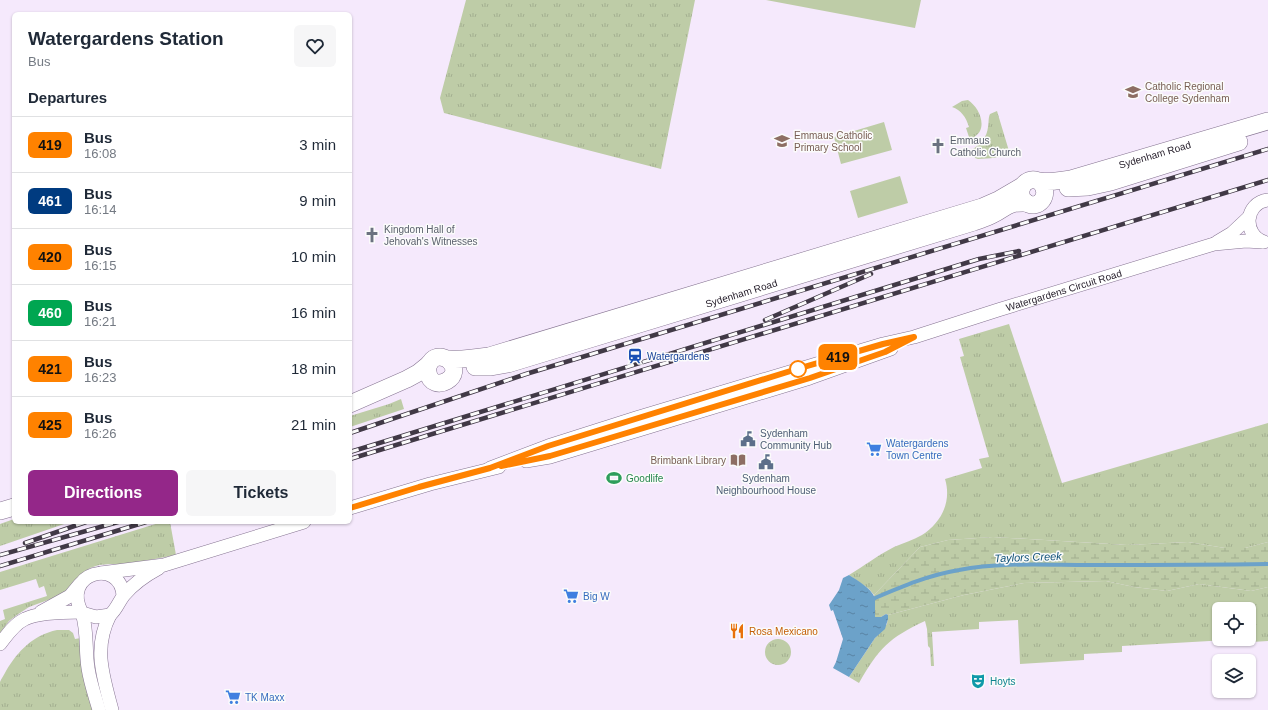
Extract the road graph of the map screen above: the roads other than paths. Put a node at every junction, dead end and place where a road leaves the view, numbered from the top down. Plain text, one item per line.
1 (1268, 121) edge
2 (1268, 132) edge
3 (1191, 151) junction
4 (1040, 181) junction
5 (1022, 186) junction
6 (1044, 198) junction
7 (1268, 200) edge
8 (1027, 203) junction
9 (1248, 218) junction
10 (1267, 243) edge
11 (1214, 244) junction
12 (661, 310) junction
13 (447, 359) junction
14 (429, 364) junction
15 (452, 375) junction
16 (434, 381) junction
17 (352, 404) edge
18 (352, 405) edge
19 (352, 507) edge
20 (12, 508) edge
21 (0, 511) edge
22 (297, 524) edge
23 (164, 565) junction
24 (102, 573) junction
25 (80, 584) junction
26 (123, 596) junction
27 (82, 612) junction
28 (110, 615) junction
29 (33, 617) junction
30 (0, 644) edge
31 (99, 710) edge
32 (112, 710) edge

1 - 3 street, Sydenham Road
2 - 3 street, Sydenham Road
3 - 4 street, Sydenham Road
3 - 6 street, Sydenham Road
4 - 5 street
4 - 6 street
5 - 8 street
5 - 12 street, Sydenham Road
6 - 8 street
7 - 9 street, Watergardens Circuit Road
8 - 12 street, Sydenham Road
9 - 10 street
9 - 11 street, Watergardens Circuit Road
10 - 11 street, Watergardens Circuit Road
11 - 19 street, Watergardens Circuit Road
12 - 13 street, Sydenham Road
12 - 15 street, Sydenham Road
13 - 14 street
13 - 15 street
14 - 16 street
14 - 17 street
15 - 16 street
16 - 18 street
20 - 21 street
22 - 23 street
23 - 24 street
23 - 26 street
24 - 25 street
24 - 26 street
25 - 27 street
25 - 29 street
26 - 28 street
27 - 28 street
27 - 29 street
27 - 31 street
28 - 32 street
29 - 30 street

